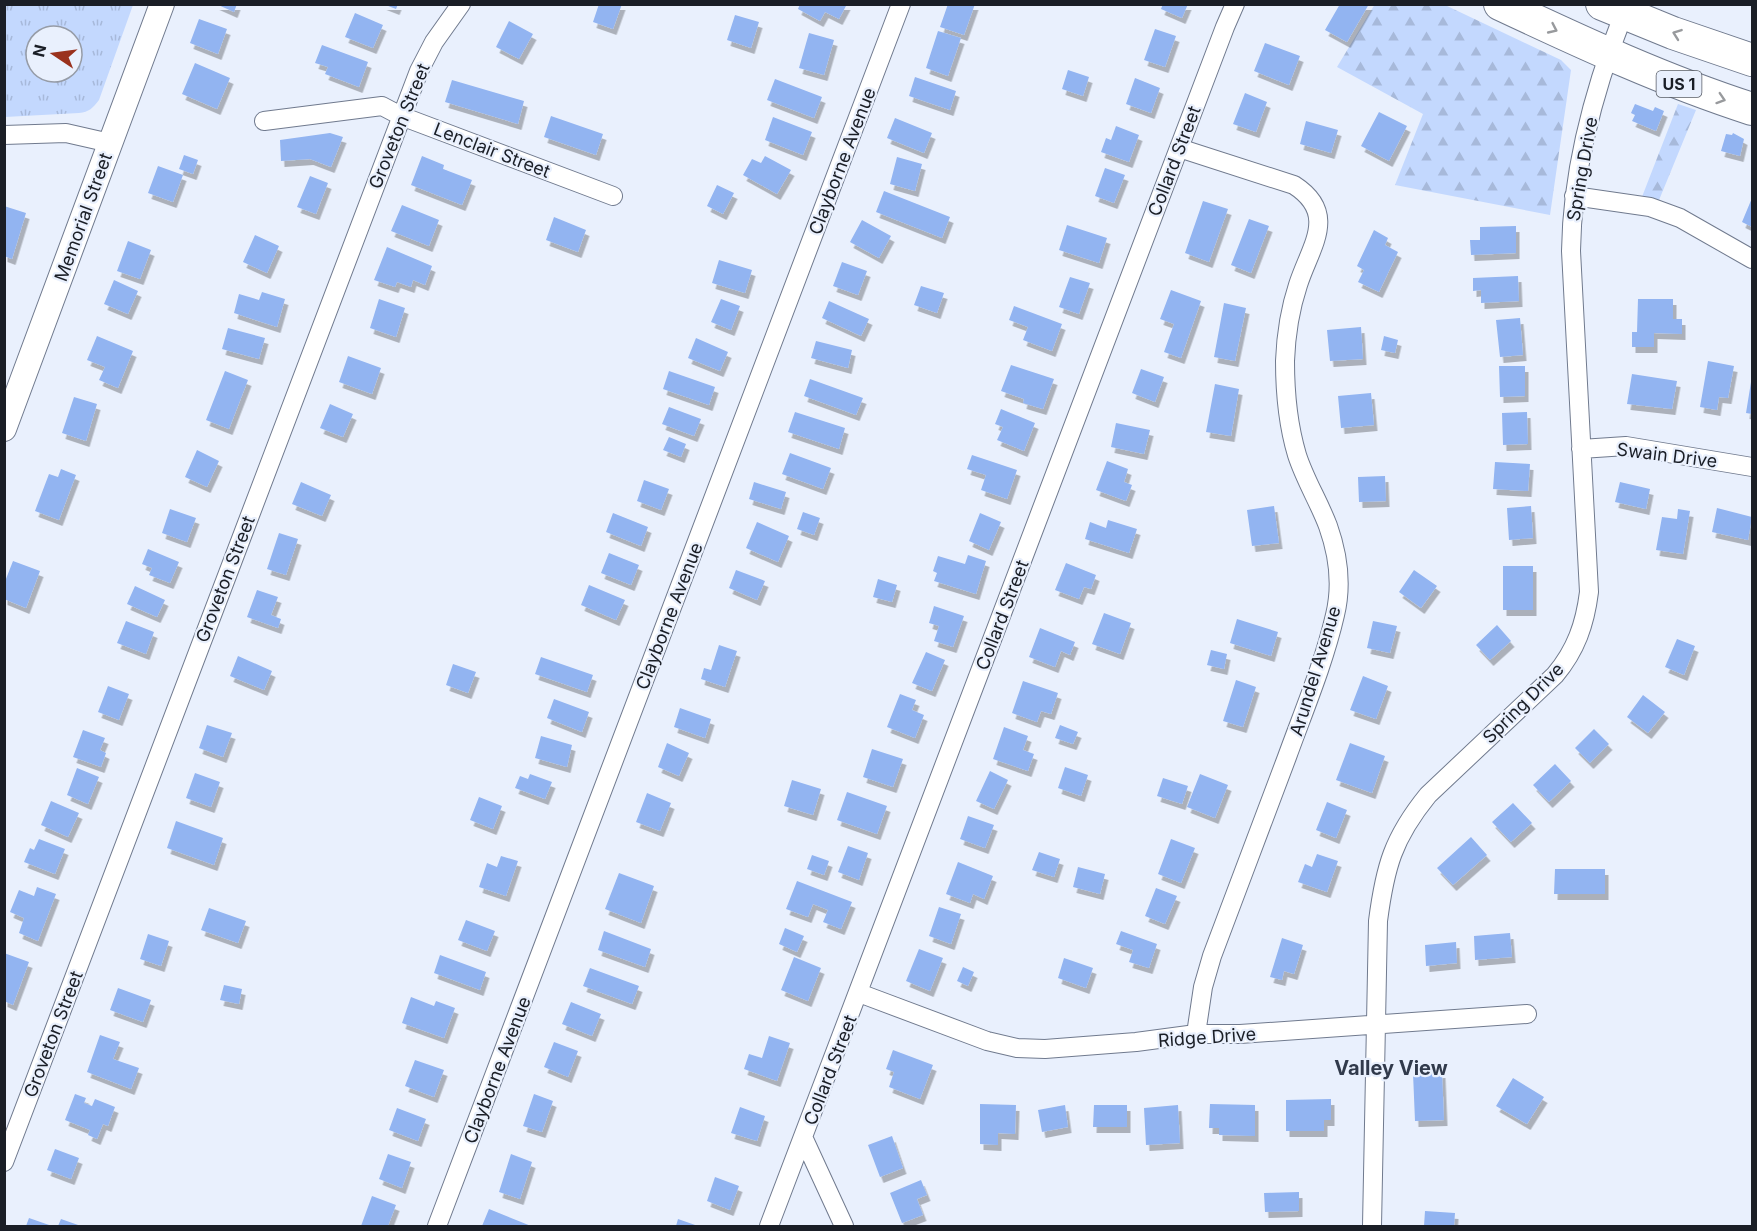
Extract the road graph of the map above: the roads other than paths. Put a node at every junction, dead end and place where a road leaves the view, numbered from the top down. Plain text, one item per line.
1 (162, 4) edge
2 (461, 4) edge
3 (901, 4) edge
4 (1235, 4) edge
5 (1500, 4) edge
6 (1613, 9) edge
7 (1608, 55) junction
8 (1752, 60) edge
9 (1752, 109) edge
10 (401, 116) junction
11 (264, 121) dead end
12 (4, 135) edge
13 (110, 144) junction
14 (1179, 148) junction
15 (613, 195) dead end
16 (1574, 196) junction
17 (1752, 259) edge
18 (4, 429) edge
19 (1581, 450) junction
20 (1752, 467) edge
21 (859, 993) junction
22 (1527, 1014) dead end
23 (1377, 1025) junction
24 (1196, 1034) junction
25 (803, 1137) junction
26 (4, 1162) edge
27 (437, 1227) edge
28 (769, 1227) edge
29 (844, 1227) edge
30 (1372, 1227) edge

1 - 13 street, Memorial Street
2 - 10 street, Groveton Street
3 - 27 street, Clayborne Avenue
4 - 14 street, Collard Street
5 -> 7 highway, US 1
6 - 7 street, Spring Drive
8 -> 6 highway, US 1
7 -> 9 highway, US 1
7 - 16 street, Spring Drive
10 - 11 street, Lenclair Street
10 - 15 street, Lenclair Street
10 - 26 street, Groveton Street
12 - 13 street
13 - 18 street, Memorial Street
14 - 21 street, Collard Street
14 - 24 street, Arundel Avenue
16 - 17 street
16 - 19 street, Spring Drive
19 - 20 street, Swain Drive
19 - 23 street, Spring Drive
21 - 24 street, Ridge Drive
21 - 25 street, Collard Street
22 - 23 street, Ridge Drive
23 - 24 street, Ridge Drive
23 - 30 street, Spring Drive
25 - 28 street, Collard Street
25 - 29 street

